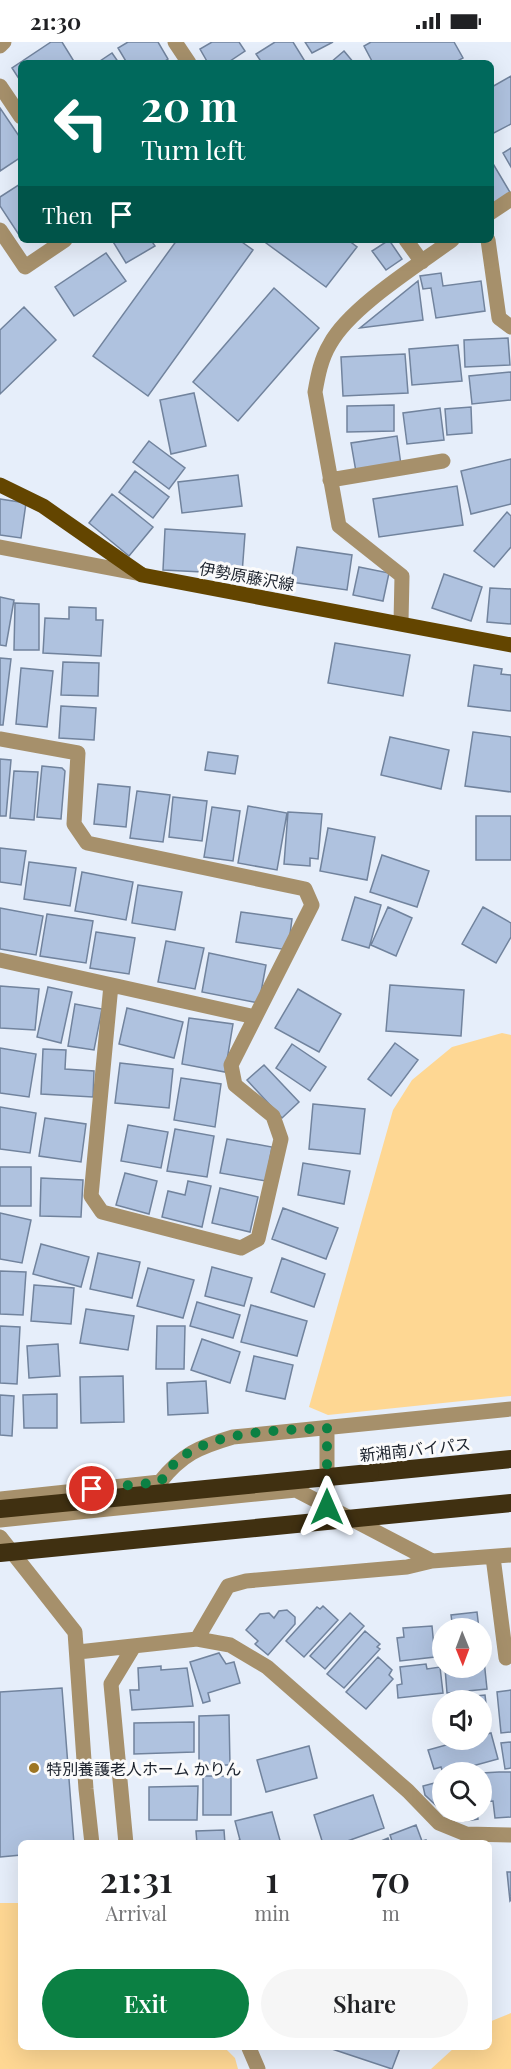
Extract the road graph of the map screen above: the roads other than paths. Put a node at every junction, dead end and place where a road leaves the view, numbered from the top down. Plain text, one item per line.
1 (4, 42) edge
2 (175, 42) edge
3 (0, 46) edge
4 (187, 60) edge
5 (0, 86) edge
6 (18, 113) edge
7 (511, 199) edge
8 (494, 210) edge
9 (0, 230) edge
10 (61, 243) edge
11 (408, 243) edge
12 (448, 243) edge
13 (488, 243) edge
14 (422, 261) junction
15 (511, 327) edge
16 (443, 461) dead end
17 (330, 480) junction
18 (0, 485) edge
19 (0, 546) edge
20 (142, 575) junction
21 (401, 622) junction
22 (511, 645) edge
23 (0, 739) edge
24 (0, 960) edge
25 (111, 985) junction
26 (255, 1017) junction
27 (511, 1409) edge
28 (327, 1428) junction
29 (511, 1459) edge
30 (0, 1499) edge
31 (511, 1503) edge
32 (327, 1507) junction
33 (0, 1509) edge
34 (0, 1520) edge
35 (0, 1537) edge
36 (0, 1553) edge
37 (511, 1556) edge
38 (493, 1557) junction
39 (432, 1562) junction
40 (197, 1640) junction
41 (134, 1646) junction
42 (78, 1652) junction
43 (506, 1658) dead end
44 (509, 1835) edge
45 (92, 1840) edge
46 (126, 1840) edge
47 (492, 1843) edge
48 (250, 2050) edge
49 (258, 2069) edge

1 - 3 street
2 - 4 street
5 - 6 street
7 - 8 street
9 - 10 street
11 - 14 street
12 - 14 street
13 - 15 street
14 - 17 street
16 - 17 street
17 - 21 street
18 - 20 main road, 伊勢原藤沢線
19 - 20 street
20 - 21 main road, 伊勢原藤沢線
21 - 22 main road, 伊勢原藤沢線
23 - 26 street
24 - 25 street
25 - 26 street
25 - 26 street
27 - 28 street
28 - 30 street
28 - 32 street
29 - 33 highway, 新湘南バイパス, bridge
31 - 36 highway, bridge
32 - 34 street
32 - 39 street
35 - 42 street
37 - 38 street
38 - 39 street
38 - 43 street
39 - 40 street
40 - 41 street
40 - 44 street
41 - 42 street
41 - 46 street
42 - 45 street
44 - 47 street
48 - 49 street

